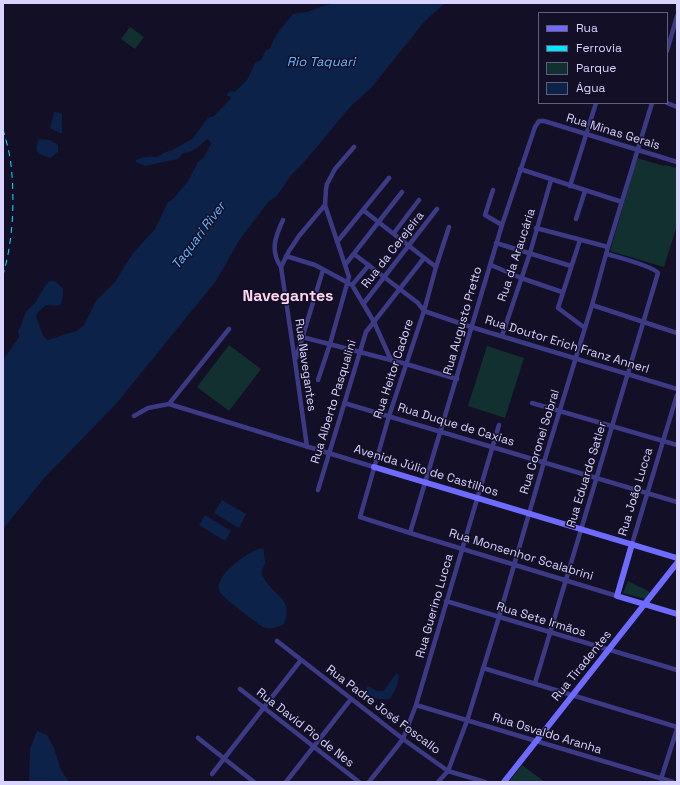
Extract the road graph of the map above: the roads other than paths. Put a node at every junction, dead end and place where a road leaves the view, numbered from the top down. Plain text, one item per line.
1 (677, 16) edge
2 (668, 48) edge
3 (596, 104) edge
4 (652, 104) edge
5 (544, 121) joint
6 (587, 134) junction
7 (354, 147) dead end
8 (637, 150) junction
9 (677, 162) edge
10 (520, 169) junction
11 (389, 178) dead end
12 (551, 180) junction
13 (570, 186) junction
14 (493, 190) dead end
15 (585, 191) junction
16 (402, 192) dead end
17 (419, 200) dead end
18 (622, 202) junction
19 (325, 205) junction
20 (437, 209) dead end
21 (363, 210) junction
22 (576, 218) dead end
23 (283, 220) dead end
24 (378, 222) junction
25 (502, 225) junction
26 (449, 227) dead end
27 (536, 228) junction
28 (394, 233) junction
29 (580, 240) junction
30 (338, 242) junction
31 (496, 243) junction
32 (410, 246) junction
33 (608, 247) junction
34 (530, 253) junction
35 (354, 254) junction
36 (607, 254) junction
37 (286, 256) junction
38 (424, 258) junction
39 (345, 265) junction
40 (369, 265) junction
41 (491, 265) junction
42 (571, 266) junction
43 (436, 267) junction
44 (281, 268) junction
45 (323, 270) junction
46 (384, 277) junction
47 (521, 278) junction
48 (350, 284) junction
49 (399, 289) junction
50 (562, 292) junction
51 (364, 303) junction
52 (592, 305) junction
53 (424, 311) junction
54 (374, 322) junction
55 (642, 323) junction
56 (472, 327) junction
57 (585, 328) junction
58 (229, 329) dead end
59 (677, 333) edge
60 (502, 336) junction
61 (302, 337) junction
62 (330, 344) junction
63 (360, 352) junction
64 (576, 358) junction
65 (391, 360) junction
66 (295, 361) junction
67 (406, 364) junction
68 (628, 373) junction
69 (457, 379) junction
70 (318, 380) dead end
71 (677, 389) edge
72 (677, 395) edge
73 (344, 403) junction
74 (532, 403) dead end
75 (170, 404) junction
76 (559, 411) junction
77 (134, 416) dead end
78 (389, 416) junction
79 (499, 425) dead end
80 (612, 425) junction
81 (441, 431) junction
82 (664, 440) junction
83 (677, 445) edge
84 (492, 446) junction
85 (307, 447) junction
86 (328, 453) junction
87 (544, 462) junction
88 (374, 467) junction
89 (596, 477) junction
90 (424, 482) junction
91 (318, 490) dead end
92 (648, 494) junction
93 (477, 498) junction
94 (677, 502) edge
95 (528, 513) junction
96 (360, 517) joint
97 (581, 529) junction
98 (410, 534) junction
99 (632, 544) junction
100 (462, 549) junction
101 (677, 558) edge
102 (677, 563) edge
103 (513, 565) junction
104 (565, 580) junction
105 (617, 596) junction
106 (446, 601) junction
107 (645, 604) junction
108 (677, 614) edge
109 (499, 617) junction
110 (550, 633) junction
111 (277, 641) dead end
112 (608, 651) junction
113 (301, 660) junction
114 (483, 668) junction
115 (677, 670) edge
116 (535, 683) junction
117 (240, 689) dead end
118 (572, 695) junction
119 (351, 699) junction
120 (416, 705) junction
121 (264, 708) junction
122 (467, 721) junction
123 (677, 728) edge
124 (198, 738) dead end
125 (403, 739) junction
126 (537, 741) junction
127 (314, 748) junction
128 (224, 758) junction
129 (448, 771) junction
130 (212, 774) dead end
131 (661, 779) junction
132 (254, 782) edge
133 (286, 782) edge
134 (359, 782) edge
135 (369, 782) edge
136 (438, 782) edge
137 (485, 782) edge
138 (504, 782) edge
139 (672, 782) edge

1 - 2 street
3 - 6 street
4 - 8 street, Rua Coronel Sobral
5 - 6 street, Rua Minas Gerais
5 - 10 street, Rua Augusto Pretto
6 - 8 street, Rua Minas Gerais
6 - 13 street
7 - 19 street
8 - 9 street, Rua Minas Gerais
8 - 18 street, Rua Coronel Sobral
10 - 12 street
10 - 25 street, Rua Augusto Pretto
11 - 21 street
12 - 13 street
12 - 27 street, Rua da Araucária
13 - 15 street
14 - 25 street
15 - 18 street
15 - 22 street
16 - 24 street
17 - 28 street
18 - 33 street, Rua Coronel Sobral
19 - 30 street
19 - 37 street
20 - 32 street, Rua da Cerejeira
21 - 24 street
21 - 30 street
23 - 44 street, Rua Navegantes
24 - 28 street
24 - 35 street
25 - 31 street, Rua Augusto Pretto
26 - 43 street, Rua Heitor Cadore
27 - 29 street
27 - 34 street, Rua da Araucária
28 - 32 street
29 - 33 street
29 - 42 street
30 - 39 street
31 - 34 street
31 - 41 street, Rua Augusto Pretto
32 - 38 street
32 - 46 street, Rua da Cerejeira
33 - 36 street, Rua Coronel Sobral
34 - 42 street
34 - 47 street, Rua da Araucária
35 - 39 street
35 - 40 street, Rua Doutor Erich Franz Annerl
36 - 52 street, Rua Coronel Sobral
36 - 55 street, Rua Eduardo Satler
37 - 44 street
37 - 45 street
38 - 43 street
38 - 49 street, Rua Alberto Pasqualini
39 - 48 street
40 - 46 street, Rua Doutor Erich Franz Annerl
40 - 48 street
41 - 47 street
41 - 56 street, Rua Augusto Pretto
42 - 50 street
43 - 53 street, Rua Heitor Cadore
44 - 66 street, Rua Navegantes
45 - 48 street
45 - 61 street
46 - 49 street, Rua Doutor Erich Franz Annerl
46 - 51 street, Rua da Cerejeira
47 - 50 street
47 - 60 street, Rua da Araucária
48 - 51 street
48 - 62 street
49 - 53 street, Rua Doutor Erich Franz Annerl
49 - 54 street, Rua Alberto Pasqualini
50 - 57 street
51 - 54 street
52 - 55 street
52 - 57 street, Rua Coronel Sobral
53 - 56 street, Rua Doutor Erich Franz Annerl
53 - 67 street, Rua Heitor Cadore
54 - 63 street, Rua Alberto Pasqualini
54 - 65 street
55 - 59 street
55 - 68 street, Rua Eduardo Satler
56 - 60 street, Rua Doutor Erich Franz Annerl
56 - 69 street, Rua Augusto Pretto
57 - 64 street, Rua Coronel Sobral
58 - 75 street
60 - 64 street, Rua Doutor Erich Franz Annerl
61 - 62 street
61 - 66 street
62 - 63 street
62 - 70 street
63 - 65 street
63 - 73 street, Rua Alberto Pasqualini
64 - 68 street, Rua Doutor Erich Franz Annerl
64 - 76 street, Rua Coronel Sobral
65 - 67 street
66 - 85 street, Rua Navegantes
67 - 69 street
67 - 78 street, Rua Heitor Cadore
68 - 71 street, Rua Doutor Erich Franz Annerl
68 - 80 street, Rua Eduardo Satler
69 - 81 street, Rua Augusto Pretto
72 - 82 street, Rua João Lucca
73 - 78 street, Rua Duque de Caxias
73 - 86 street, Rua Alberto Pasqualini
74 - 76 street
75 - 77 street
75 - 85 street, Avenida Júlio de Castilhos
76 - 80 street
76 - 87 street, Rua Coronel Sobral
78 - 81 street, Rua Duque de Caxias
78 - 88 street, Rua Heitor Cadore
79 - 84 street, Rua Guerino Lucca
80 - 82 street
80 - 89 street, Rua Eduardo Satler
81 - 84 street, Rua Duque de Caxias
81 - 90 street, Rua Augusto Pretto
82 - 83 street
82 - 92 street, Rua João Lucca
84 - 87 street, Rua Duque de Caxias
84 - 93 street, Rua Guerino Lucca
85 - 86 street, Avenida Júlio de Castilhos
86 - 88 street, Avenida Júlio de Castilhos
86 - 91 street, Rua Alberto Pasqualini
87 - 89 street, Rua Duque de Caxias
87 - 95 street, Rua Coronel Sobral
88 - 90 street, Avenida Júlio de Castilhos
88 - 96 street, Rua Heitor Cadore
89 - 92 street, Rua Duque de Caxias
89 - 97 street, Rua Eduardo Satler
90 - 93 street, Avenida Júlio de Castilhos
90 - 98 street, Rua Augusto Pretto
92 - 94 street, Rua Duque de Caxias
92 - 99 street, Rua João Lucca
93 - 95 street, Avenida Júlio de Castilhos
93 - 100 street, Rua Guerino Lucca
95 - 97 street, Avenida Júlio de Castilhos
95 - 103 street, Rua Coronel Sobral
96 - 98 street, Rua Monsenhor Scalabrini
97 - 99 street, Avenida Júlio de Castilhos
97 - 104 street, Rua Eduardo Satler
98 - 100 street, Rua Monsenhor Scalabrini
99 - 101 street, Avenida Júlio de Castilhos
99 - 105 street, Rua João Lucca
100 - 103 street, Rua Monsenhor Scalabrini
100 - 106 street, Rua Guerino Lucca
102 - 107 street, Rua Tiradentes
103 - 104 street, Rua Monsenhor Scalabrini
103 - 109 street, Rua Coronel Sobral
104 - 105 street, Rua Monsenhor Scalabrini
104 - 110 street, Rua Eduardo Satler
105 - 107 street, Rua Monsenhor Scalabrini
106 - 109 street, Rua Sete Irmãos
106 - 120 street, Rua Guerino Lucca
107 - 108 street, Rua Monsenhor Scalabrini
107 - 112 street, Rua Tiradentes
109 - 110 street, Rua Sete Irmãos
109 - 114 street, Rua Coronel Sobral
110 - 112 street, Rua Sete Irmãos
110 - 116 street, Rua Eduardo Satler
111 - 113 street, Rua Padre José Foscallo
112 - 115 street, Rua Sete Irmãos
112 - 118 street, Rua Tiradentes
113 - 119 street, Rua Padre José Foscallo
113 - 121 street
114 - 116 street
114 - 122 street, Rua Coronel Sobral
116 - 118 street
117 - 121 street, Rua David Pio de Nes
118 - 123 street
118 - 126 street, Rua Tiradentes
119 - 125 street, Rua Padre José Foscallo
119 - 127 street
120 - 122 street, Rua Osvaldo Aranha
120 - 125 street, Rua Guerino Lucca
121 - 127 street, Rua David Pio de Nes
121 - 128 street
122 - 126 street, Rua Osvaldo Aranha
122 - 129 street, Rua Coronel Sobral
123 - 131 street
124 - 128 street
125 - 129 street, Rua Padre José Foscallo
125 - 135 street, Rua Guerino Lucca
126 - 131 street, Rua Osvaldo Aranha
126 - 138 street, Rua Tiradentes
127 - 133 street
127 - 134 street, Rua David Pio de Nes
128 - 130 street
128 - 132 street
129 - 136 street, Rua Coronel Sobral
129 - 137 street, Rua Padre José Foscallo
131 - 139 street, Rua Osvaldo Aranha

